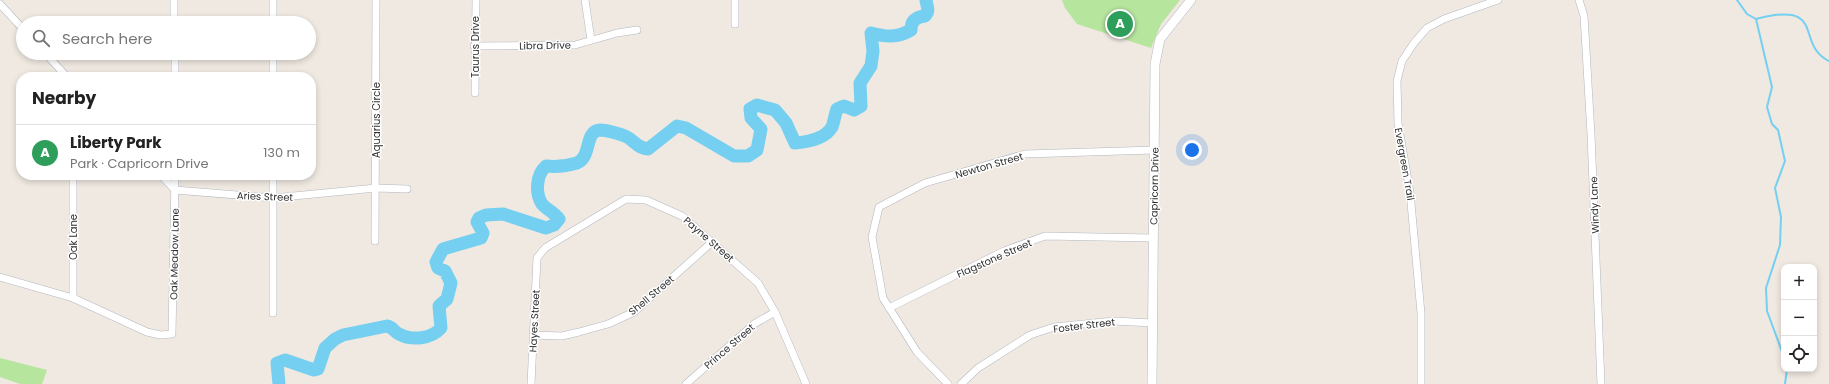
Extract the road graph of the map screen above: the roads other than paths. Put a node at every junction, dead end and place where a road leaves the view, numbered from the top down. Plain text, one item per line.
1 (174, 0) edge
2 (273, 0) edge
3 (376, 0) edge
4 (476, 0) edge
5 (585, 0) edge
6 (735, 0) edge
7 (1191, 0) edge
8 (1498, 0) edge
9 (1579, 0) edge
10 (0, 4) edge
11 (174, 16) edge
12 (273, 16) edge
13 (16, 21) edge
14 (735, 24) dead end
15 (637, 30) dead end
16 (591, 40) junction
17 (474, 46) junction
18 (51, 60) edge
19 (175, 60) edge
20 (273, 60) edge
21 (62, 72) edge
22 (175, 72) edge
23 (273, 72) edge
24 (475, 93) dead end
25 (1154, 150) junction
26 (73, 180) edge
27 (166, 180) edge
28 (175, 180) edge
29 (273, 180) edge
30 (376, 188) junction
31 (407, 189) dead end
32 (175, 190) junction
33 (273, 198) junction
34 (1153, 238) junction
35 (375, 241) dead end
36 (712, 242) junction
37 (537, 258) joint
38 (0, 277) edge
39 (73, 298) junction
40 (889, 308) junction
41 (775, 312) junction
42 (273, 313) dead end
43 (1152, 323) junction
44 (533, 335) junction
45 (531, 384) edge
46 (686, 384) edge
47 (806, 384) edge
48 (948, 384) edge
49 (961, 384) edge
50 (1152, 384) edge
51 (1421, 384) edge
52 (1601, 384) edge

1 - 11 street
2 - 12 street
3 - 30 street, Aquarius Circle
4 - 17 street, Taurus Drive
5 - 16 street
6 - 14 street
7 - 25 street, Capricorn Drive
8 - 51 street, Evergreen Trail
9 - 52 street, Windy Lane
10 - 13 street
15 - 16 street, Libra Drive
16 - 17 street, Libra Drive
17 - 24 street, Taurus Drive
18 - 21 street
19 - 22 street
20 - 23 street
25 - 34 street, Capricorn Drive
25 - 40 street, Newton Street
26 - 39 street, Oak Lane
27 - 32 street
28 - 32 street, Oak Meadow Lane
29 - 33 street
30 - 31 street, Aries Street
30 - 33 street, Aries Street
30 - 35 street, Aquarius Circle
32 - 33 street, Aries Street
32 - 39 street, Oak Meadow Lane
33 - 42 street
34 - 40 street, Flagstone Street
34 - 43 street, Capricorn Drive
36 - 37 street, Payne Street
36 - 41 street, Payne Street
36 - 44 street, Shell Street
37 - 44 street, Hayes Street
38 - 39 street
40 - 48 street
41 - 46 street, Prince Street
41 - 47 street, Payne Street
43 - 49 street, Foster Street
43 - 50 street, Capricorn Drive
44 - 45 street, Hayes Street

